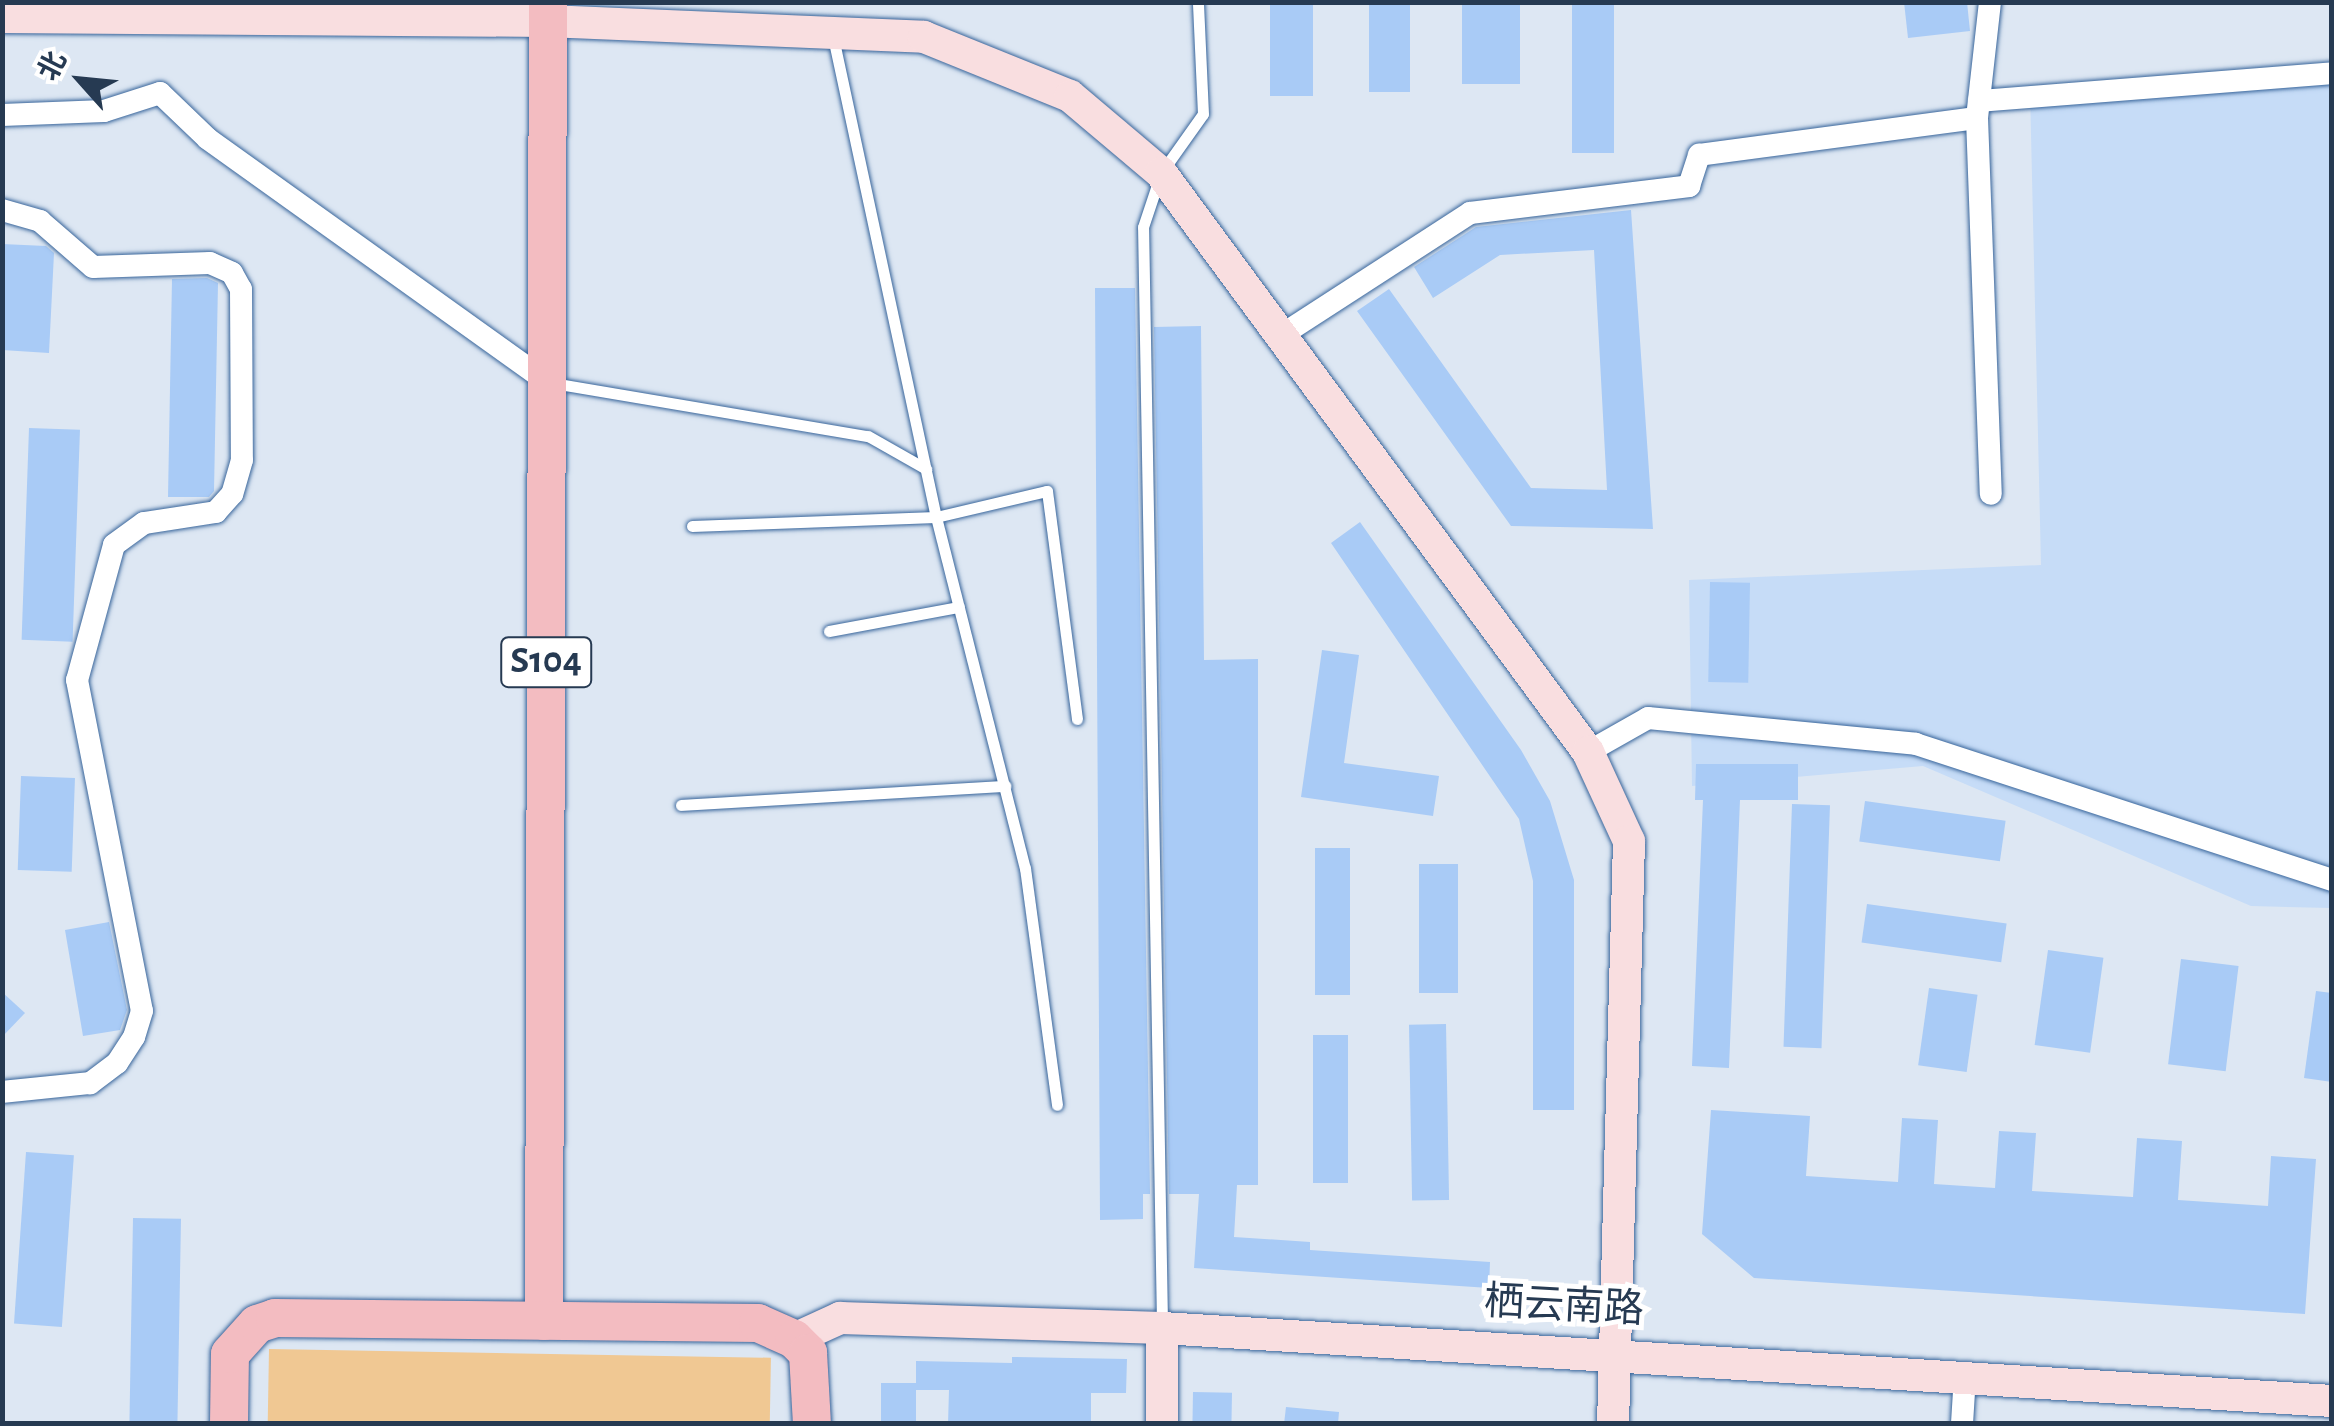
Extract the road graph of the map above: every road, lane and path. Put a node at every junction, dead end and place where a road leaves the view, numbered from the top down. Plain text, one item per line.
1 (494, 2) edge
2 (1198, 2) edge
3 (1990, 2) edge
4 (548, 12) edge
5 (2, 17) edge
6 (832, 33) junction
7 (2332, 73) edge
8 (1978, 109) junction
9 (2, 115) edge
10 (1161, 173) junction
11 (2, 210) edge
12 (1277, 338) junction
13 (546, 382) junction
14 (926, 469) junction
15 (1991, 494) dead end
16 (936, 517) junction
17 (692, 526) dead end
18 (959, 607) junction
19 (829, 631) dead end
20 (1076, 719) dead end
21 (1588, 752) junction
22 (1005, 786) junction
23 (682, 805) dead end
24 (2332, 880) edge
25 (2, 1092) edge
26 (1058, 1105) dead end
27 (544, 1321) junction
28 (1162, 1328) junction
29 (794, 1339) junction
30 (1618, 1352) junction
31 (1965, 1375) junction
32 (2332, 1400) edge
33 (229, 1424) edge
34 (812, 1424) edge
35 (1162, 1424) edge
36 (1612, 1424) edge
37 (1962, 1424) edge

1 - 4 street
2 - 10 lane
3 - 8 street
4 - 5 street
4 - 6 street
4 - 13 main road, S104
6 - 10 street
6 - 14 lane
7 - 8 street
8 - 12 street
8 - 15 street
9 - 13 street
10 - 12 street
10 - 28 lane
11 - 25 street
12 - 21 street
13 - 14 lane
13 - 27 main road, S104
14 - 16 lane
16 - 17 lane
16 - 18 lane
16 - 20 lane
18 - 19 lane
18 - 22 lane
21 - 24 street
21 - 30 street
22 - 23 lane
22 - 26 lane
27 - 29 main road
27 - 33 main road
28 - 29 street, 栖云南路
28 - 30 street, 栖云南路
28 - 35 street
29 - 34 main road
30 - 31 street, 栖云南路
30 - 36 street
31 - 32 street, 栖云南路
31 - 37 street

